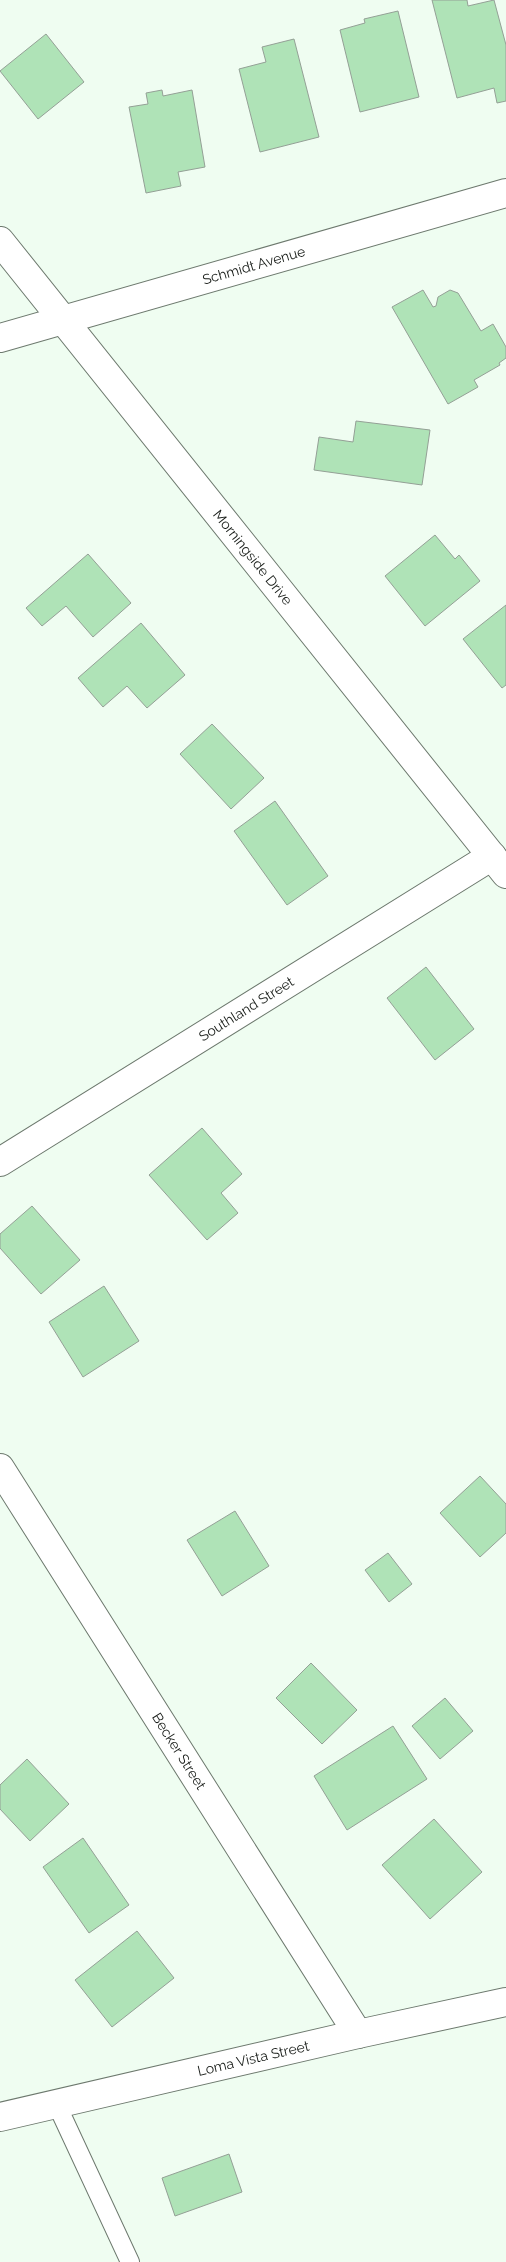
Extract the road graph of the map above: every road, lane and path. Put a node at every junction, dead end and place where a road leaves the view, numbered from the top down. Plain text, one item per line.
1 (506, 193) edge
2 (0, 241) edge
3 (63, 321) junction
4 (0, 338) edge
5 (499, 865) edge
6 (0, 1162) edge
7 (0, 1468) edge
8 (506, 2002) edge
9 (358, 2034) junction
10 (57, 2105) junction
11 (0, 2117) edge
12 (130, 2262) edge

1 - 3 street, Schmidt Avenue
2 - 3 street, Morningside Drive
3 - 4 street, Schmidt Avenue
3 - 5 street, Morningside Drive
5 - 6 street, Southland Street
7 - 9 street, Becker Street
8 - 9 street, Loma Vista Street
9 - 10 street, Loma Vista Street
10 - 11 street, Loma Vista Street
10 - 12 lane

